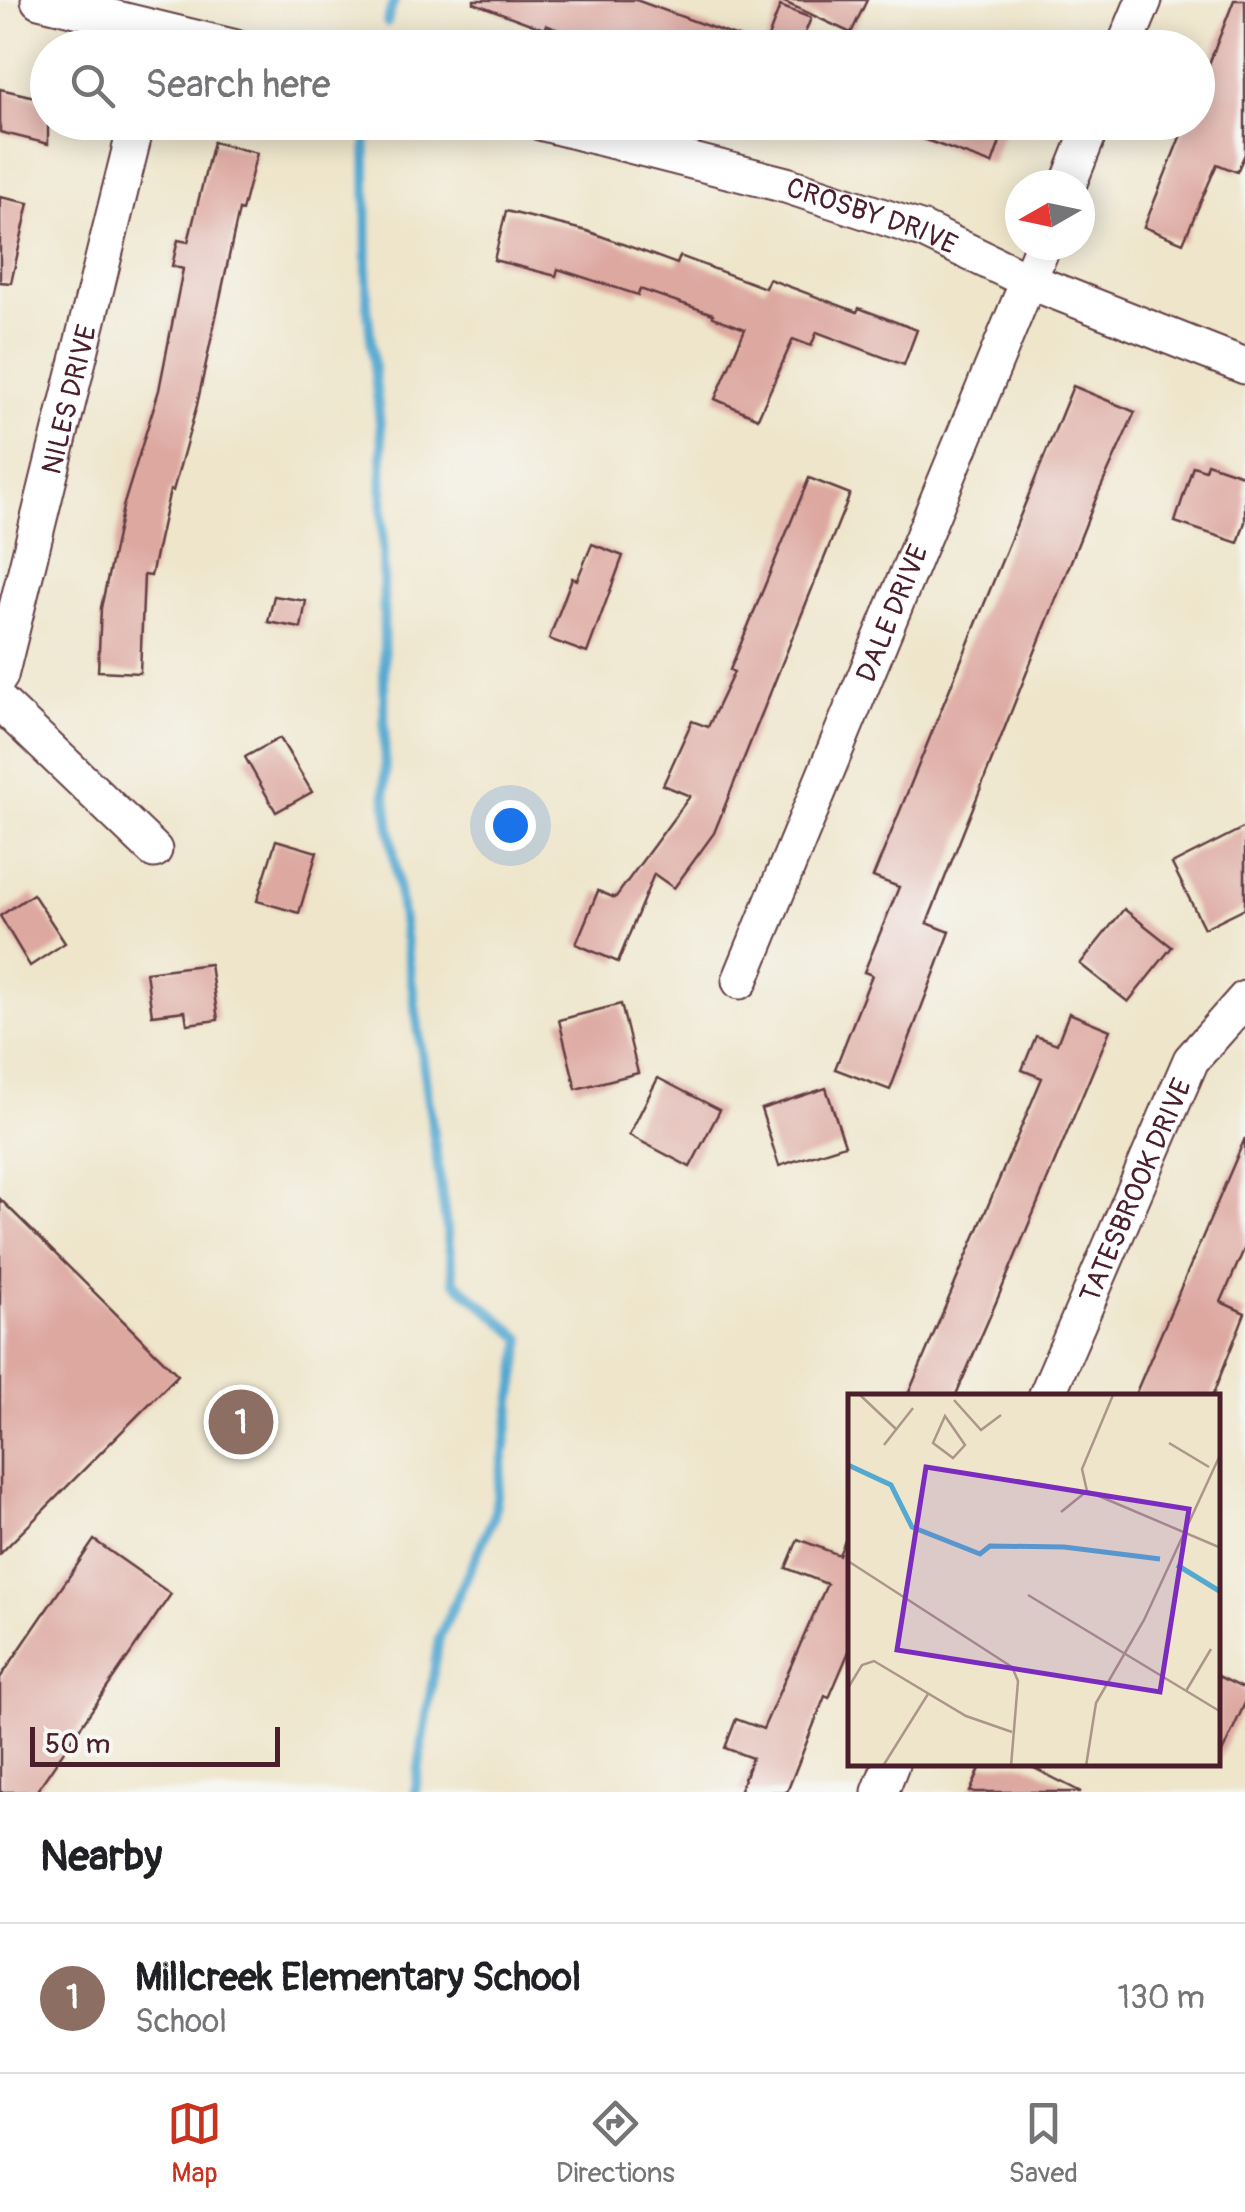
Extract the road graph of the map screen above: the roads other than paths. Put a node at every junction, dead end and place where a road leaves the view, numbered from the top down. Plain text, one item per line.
1 (39, 0) edge
2 (1144, 0) edge
3 (161, 26) edge
4 (1132, 30) edge
5 (133, 140) edge
6 (610, 140) edge
7 (1087, 140) edge
8 (1074, 170) edge
9 (1037, 260) edge
10 (1029, 281) junction
11 (1245, 366) edge
12 (0, 676) edge
13 (0, 702) edge
14 (154, 850) dead end
15 (740, 980) dead end
16 (1245, 1000) edge
17 (1047, 1394) edge
18 (891, 1767) edge
19 (880, 1792) edge

1 - 3 street
2 - 4 street
5 - 12 street, NILES DRIVE
6 - 10 street, CROSBY DRIVE
7 - 8 street
9 - 10 street, DALE DRIVE
10 - 11 street, CROSBY DRIVE
10 - 15 street, DALE DRIVE
13 - 14 street
16 - 17 street, TATESBROOK DRIVE
18 - 19 street

